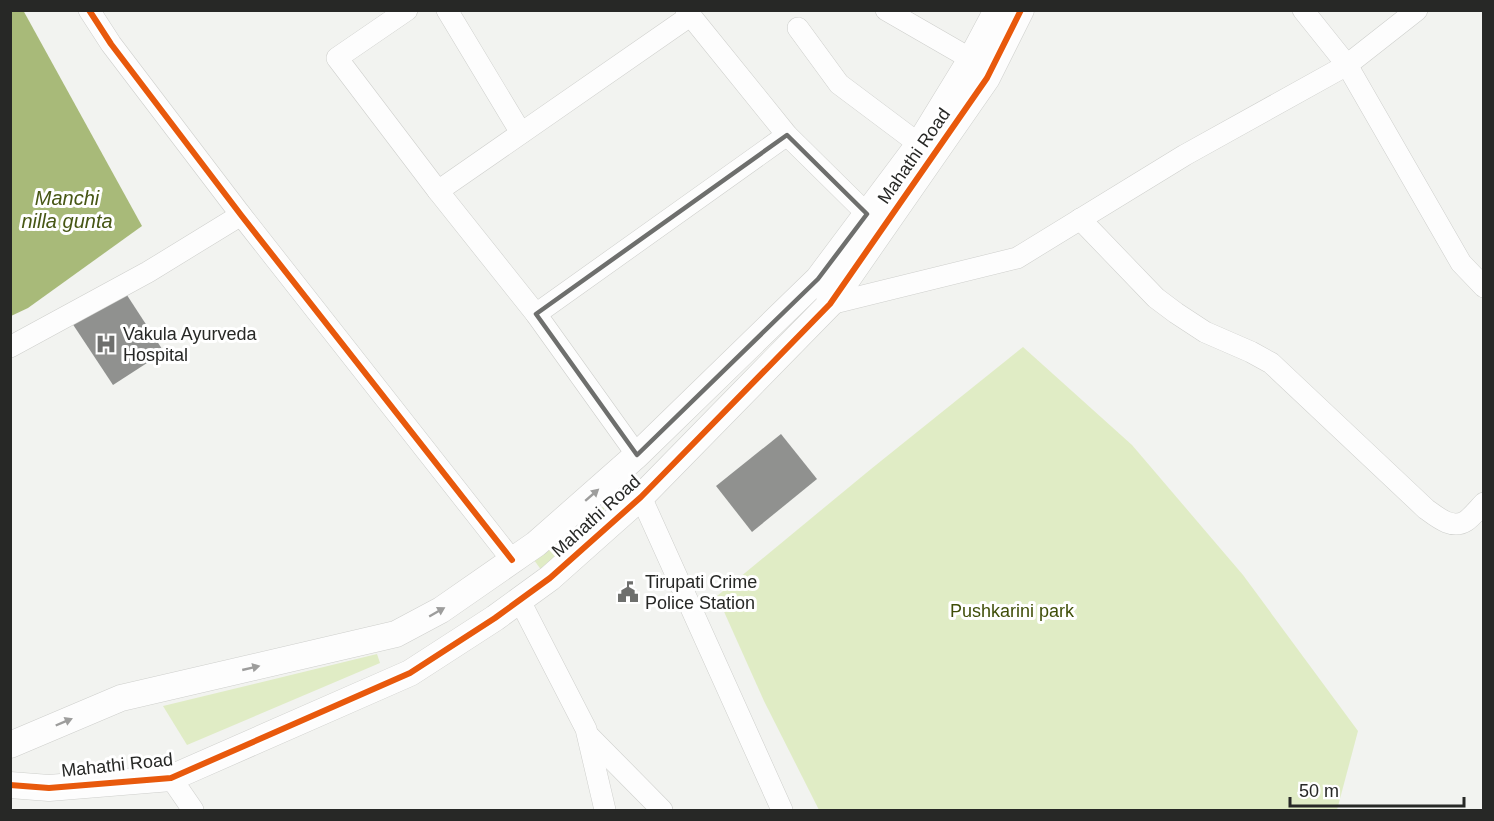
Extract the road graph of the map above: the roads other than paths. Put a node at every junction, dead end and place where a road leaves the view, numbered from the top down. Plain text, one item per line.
1 (89, 10) edge
2 (406, 10) edge
3 (447, 10) edge
4 (886, 10) edge
5 (997, 10) edge
6 (1021, 10) edge
7 (1303, 10) edge
8 (1417, 10) edge
9 (688, 13) edge
10 (798, 28) dead end
11 (971, 60) junction
12 (1347, 65) junction
13 (521, 133) junction
14 (787, 135) junction
15 (919, 144) junction
16 (438, 191) junction
17 (867, 214) junction
18 (241, 215) junction
19 (1080, 219) junction
20 (818, 279) junction
21 (1484, 286) edge
22 (830, 304) junction
23 (536, 314) junction
24 (10, 347) edge
25 (638, 455) junction
26 (640, 497) junction
27 (1484, 503) edge
28 (512, 560) junction
29 (520, 601) junction
30 (588, 735) junction
31 (10, 744) edge
32 (171, 778) junction
33 (10, 785) edge
34 (193, 810) edge
35 (605, 810) edge
36 (662, 810) edge
37 (782, 810) edge

1 - 18 street
2 - 16 street
3 - 13 street
4 - 11 street
5 - 11 street, Mahathi Road
6 - 22 street, Mahathi Road
7 - 12 street
8 - 12 street
9 - 13 street
9 - 14 street
10 - 15 street
11 - 15 street, Mahathi Road
12 - 19 street
12 - 21 street
13 - 16 street
14 - 17 street
14 - 23 street
15 - 17 street, Mahathi Road
16 - 23 street
17 - 20 street, Mahathi Road
18 - 24 street
18 - 28 street
19 - 22 street
19 - 27 street
20 - 22 street
20 - 25 street, Mahathi Road
22 - 26 street, Mahathi Road
23 - 25 street
28 -> 25 street, Mahathi Road
26 - 29 street, Mahathi Road
26 - 37 street
31 -> 28 street, Mahathi Road
29 - 30 street
29 - 32 street, Mahathi Road
30 - 35 street
30 - 36 street
32 - 33 street, Mahathi Road
32 - 34 street

